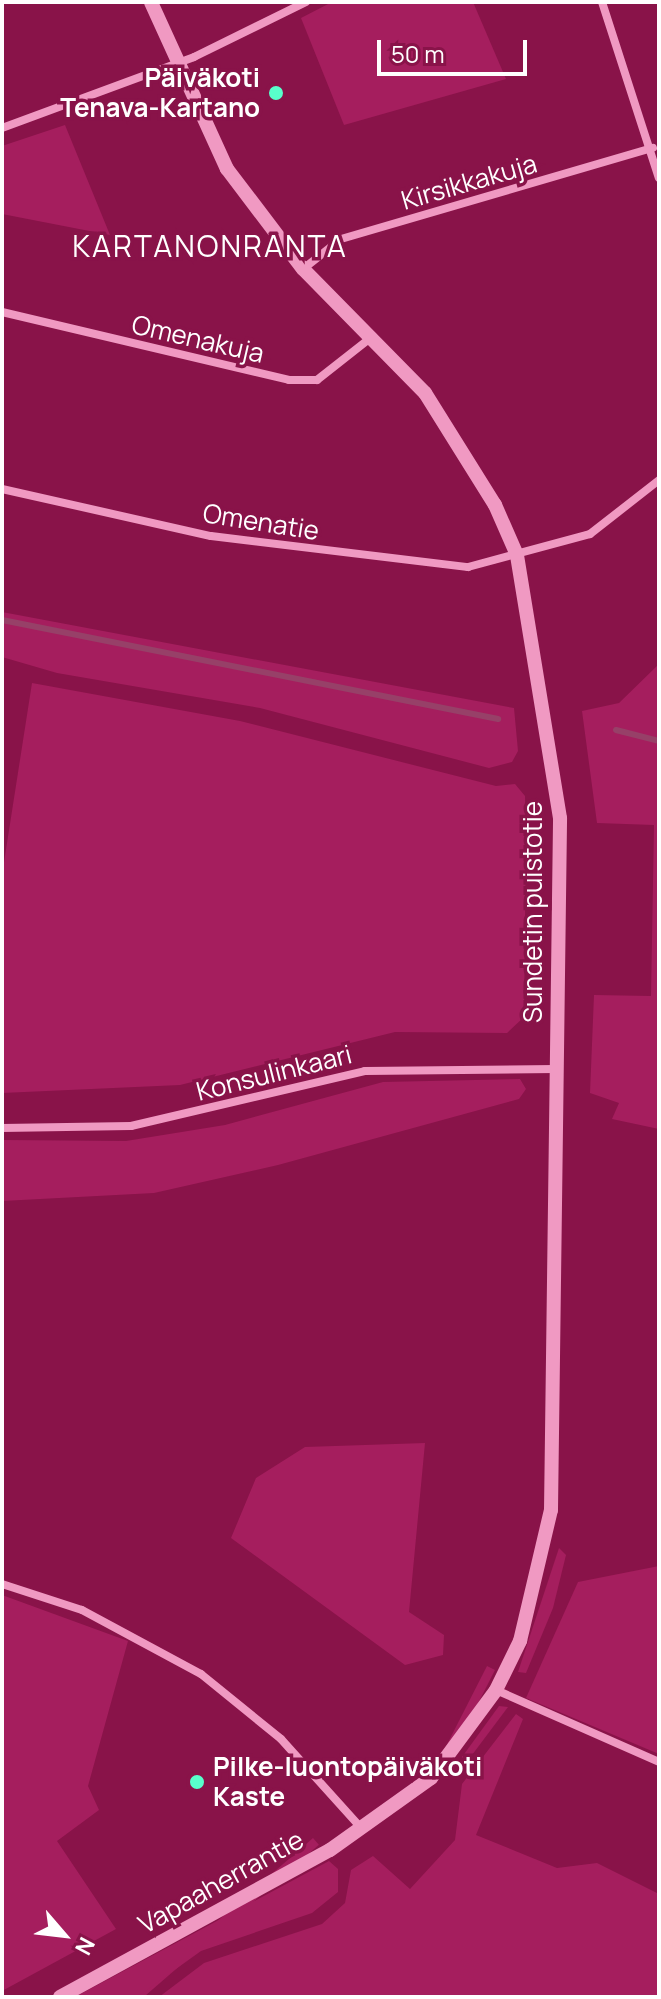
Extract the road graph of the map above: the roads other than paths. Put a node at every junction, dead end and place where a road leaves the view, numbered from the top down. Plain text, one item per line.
1 (151, 2) edge
2 (306, 2) edge
3 (602, 2) edge
4 (174, 65) junction
5 (2, 128) edge
6 (653, 148) junction
7 (659, 178) edge
8 (303, 269) junction
9 (2, 312) edge
10 (373, 336) junction
11 (659, 480) edge
12 (2, 489) edge
13 (517, 555) junction
14 (556, 1069) junction
15 (2, 1128) edge
16 (2, 1584) edge
17 (496, 1690) junction
18 (659, 1762) edge
19 (362, 1830) junction
20 (60, 1997) edge

1 - 4 street, Sundetin puistotie
2 - 4 street
3 - 6 street
4 - 5 street
4 - 8 street, Sundetin puistotie
6 - 7 street
6 - 8 street, Kirsikkakuja
8 - 10 street, Sundetin puistotie
9 - 10 street, Omenakuja
10 - 13 street, Sundetin puistotie
11 - 13 street, Omenatie
12 - 13 street, Omenatie
13 - 14 street, Sundetin puistotie
14 - 15 street, Konsulinkaari
14 - 17 street, Sundetin puistotie
16 - 19 street
17 - 18 street
17 - 19 street, Sundetin puistotie
19 - 20 street, Vapaaherrantie

